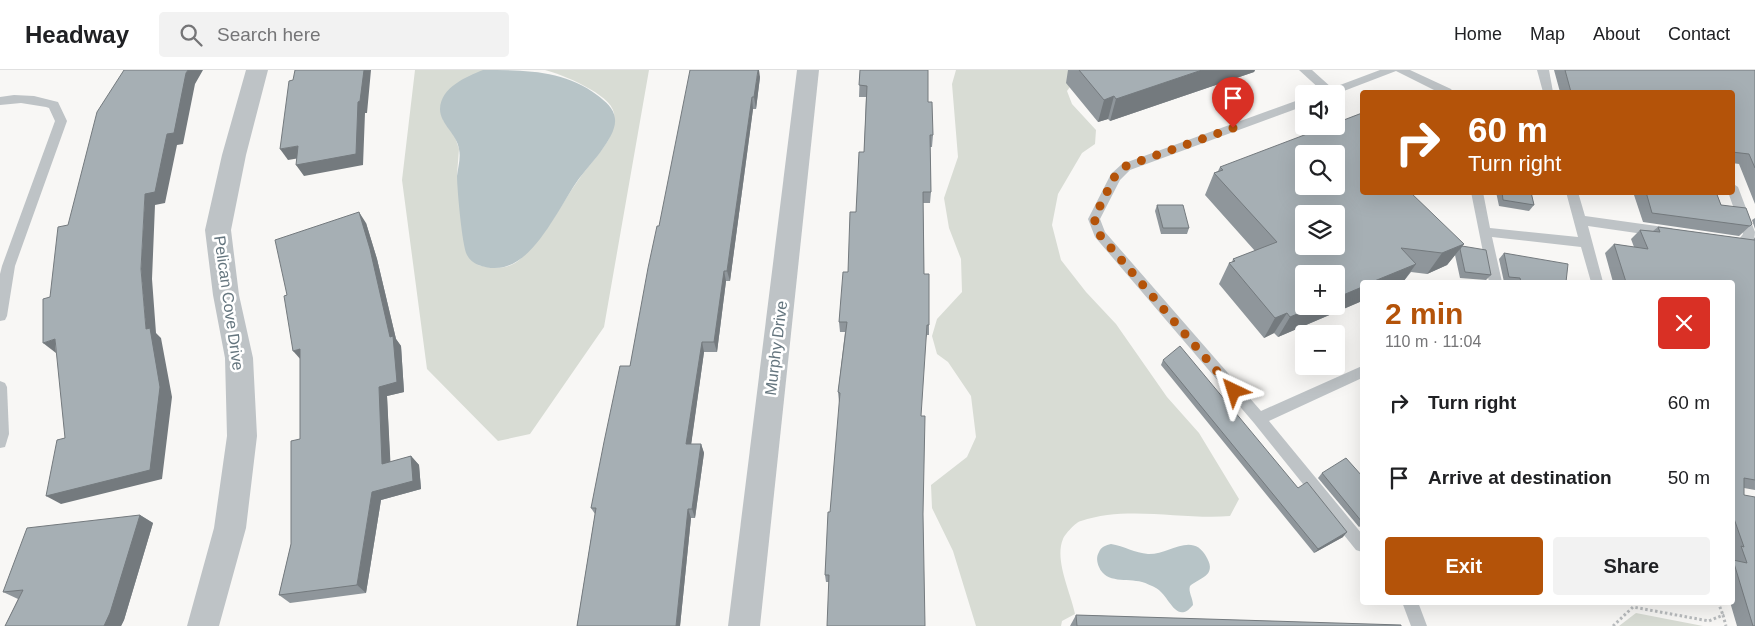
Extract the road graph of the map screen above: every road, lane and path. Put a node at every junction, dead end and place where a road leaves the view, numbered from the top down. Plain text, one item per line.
1 (257, 70) edge
2 (808, 70) edge
3 (1305, 70) edge
4 (1391, 70) edge
5 (1401, 70) edge
6 (1543, 70) edge
7 (1320, 85) edge
8 (1345, 87) edge
9 (1443, 90) edge
10 (1548, 90) edge
11 (0, 101) edge
12 (1295, 105) edge
13 (1478, 195) edge
14 (1573, 195) edge
15 (1735, 195) edge
16 (1578, 220) junction
17 (1486, 232) junction
18 (1685, 235) edge
19 (1714, 239) edge
20 (1584, 242) junction
21 (1495, 280) edge
22 (1596, 280) edge
23 (0, 316) edge
24 (1360, 373) edge
25 (0, 387) edge
26 (1258, 419) junction
27 (0, 442) edge
28 (1360, 543) edge
29 (1411, 605) edge
30 (1719, 605) edge
31 (1724, 615) junction
32 (203, 626) edge
33 (744, 626) edge
34 (1419, 626) edge
35 (1613, 626) edge
36 (1726, 626) edge

1 - 32 street, Pelican Cove Drive
2 - 33 street, Murphy Drive
3 - 7 lane
4 - 8 lane
5 - 9 lane
6 - 10 lane
11 - 23 lane
12 - 26 lane
13 - 17 lane
14 - 16 lane
15 - 19 lane
16 - 18 lane
16 - 20 lane
17 - 20 lane
17 - 21 lane
20 - 22 lane
24 - 26 lane
25 - 27 lane
26 - 28 lane
29 - 34 lane
30 - 31 path
31 - 35 path
31 - 36 path

